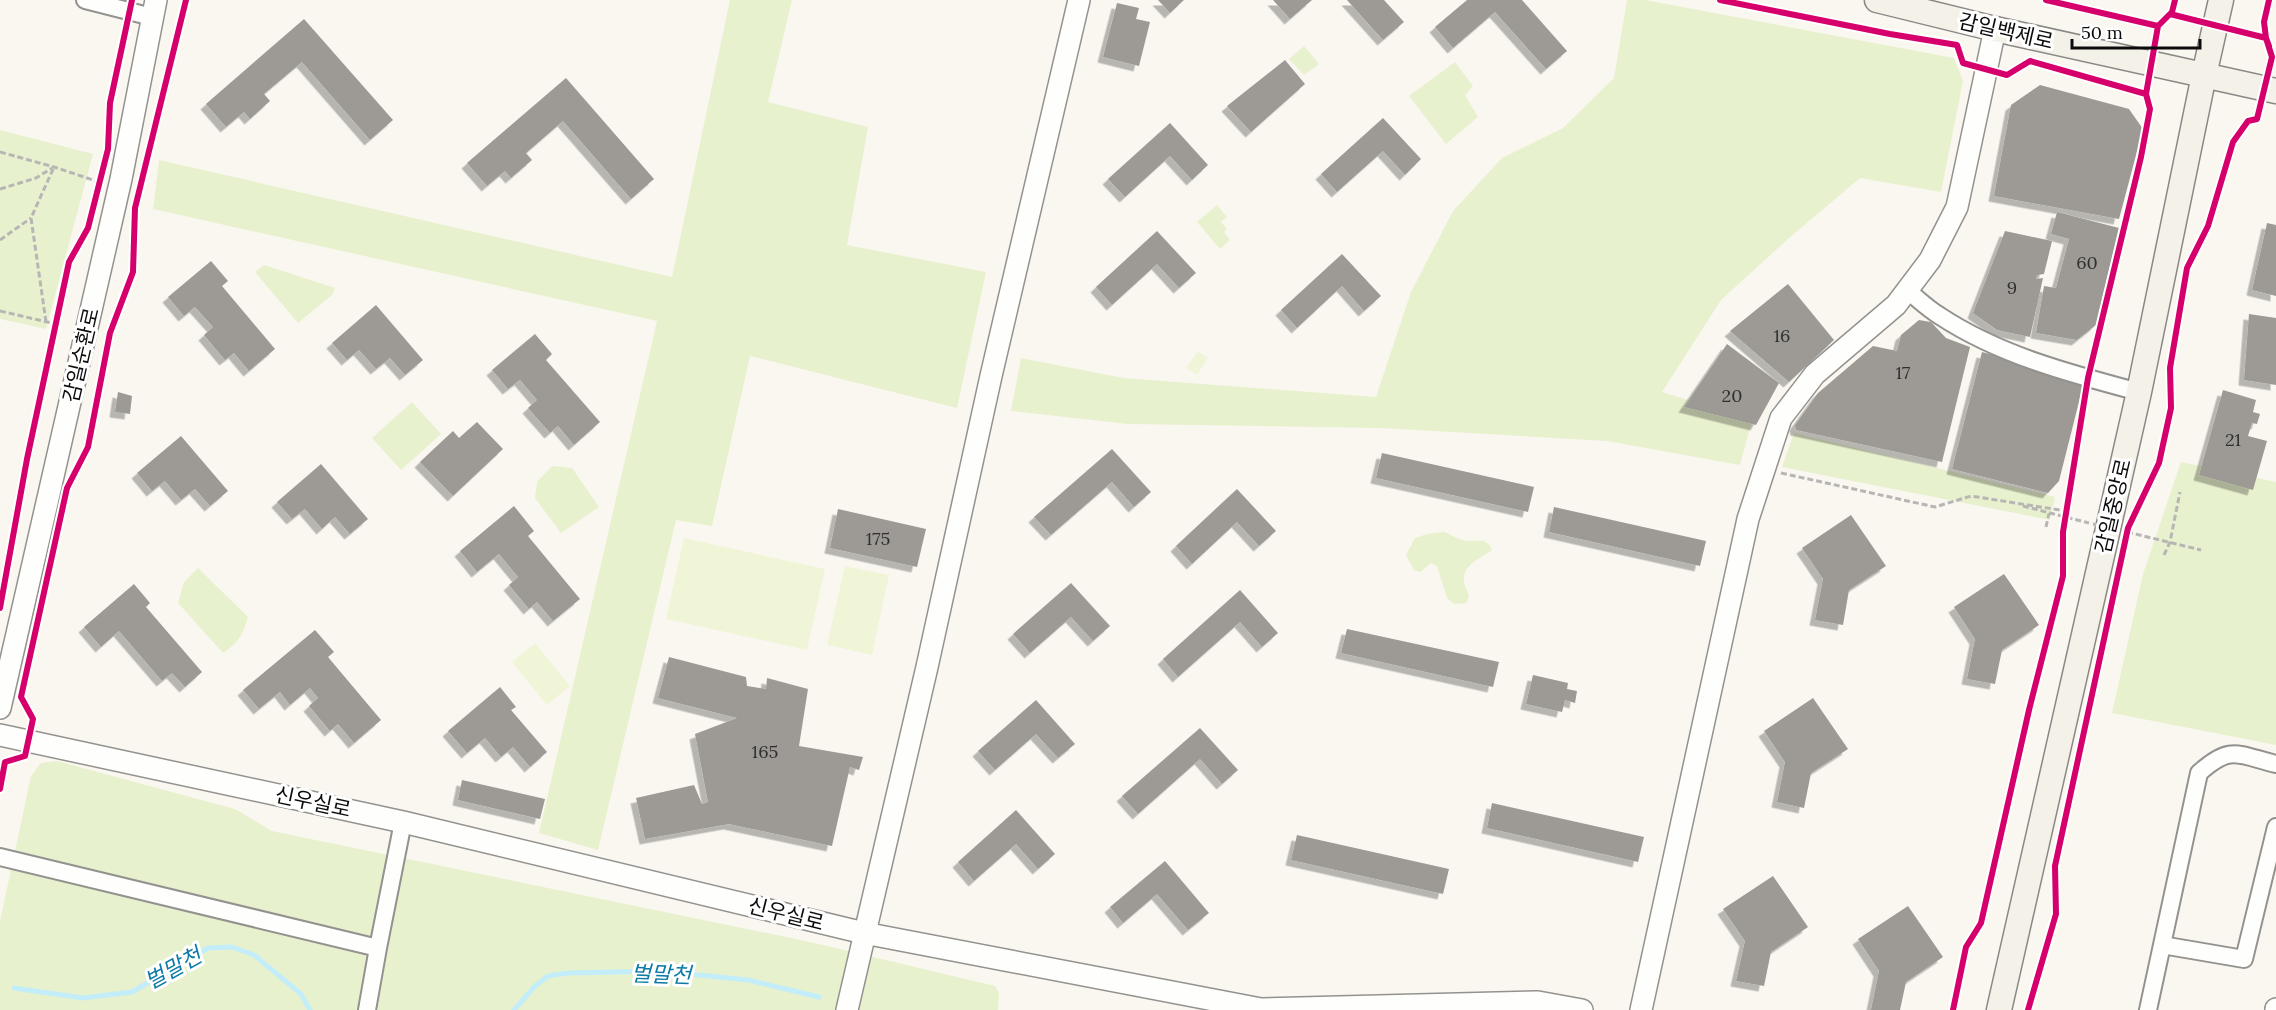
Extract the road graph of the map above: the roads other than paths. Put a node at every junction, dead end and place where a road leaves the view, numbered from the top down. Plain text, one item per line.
1 (85, 0) edge
2 (1079, 0) edge
3 (1877, 0) edge
4 (2221, 0) edge
5 (154, 9) edge
6 (1995, 29) junction
7 (2204, 75) junction
8 (2276, 91) edge
9 (1907, 290) junction
10 (2139, 392) junction
11 (0, 708) edge
12 (0, 735) edge
13 (2276, 764) edge
14 (403, 822) junction
15 (2276, 827) edge
16 (0, 857) edge
17 (864, 933) junction
18 (2162, 945) junction
19 (378, 948) junction
20 (367, 1010) edge
21 (847, 1010) edge
22 (1582, 1010) edge
23 (1641, 1010) edge
24 (1999, 1010) edge
25 (2148, 1010) edge

1 - 5 street
2 - 17 street
3 - 6 main road, 감일백제로
4 - 7 main road, 감일중앙로
5 - 11 street, 감일순환로
6 - 7 main road, 감일백제로
6 - 9 street
7 - 8 main road, 감일백제로
7 - 10 main road, 감일중앙로
9 - 10 street
9 - 23 street
10 - 24 main road, 감일중앙로
12 - 14 street, 신우실로
13 - 18 street
14 - 17 street, 신우실로
14 - 19 street
15 - 18 street
16 - 19 street
17 - 21 street
17 - 22 street, 신우실로
18 - 25 street
19 - 20 street

